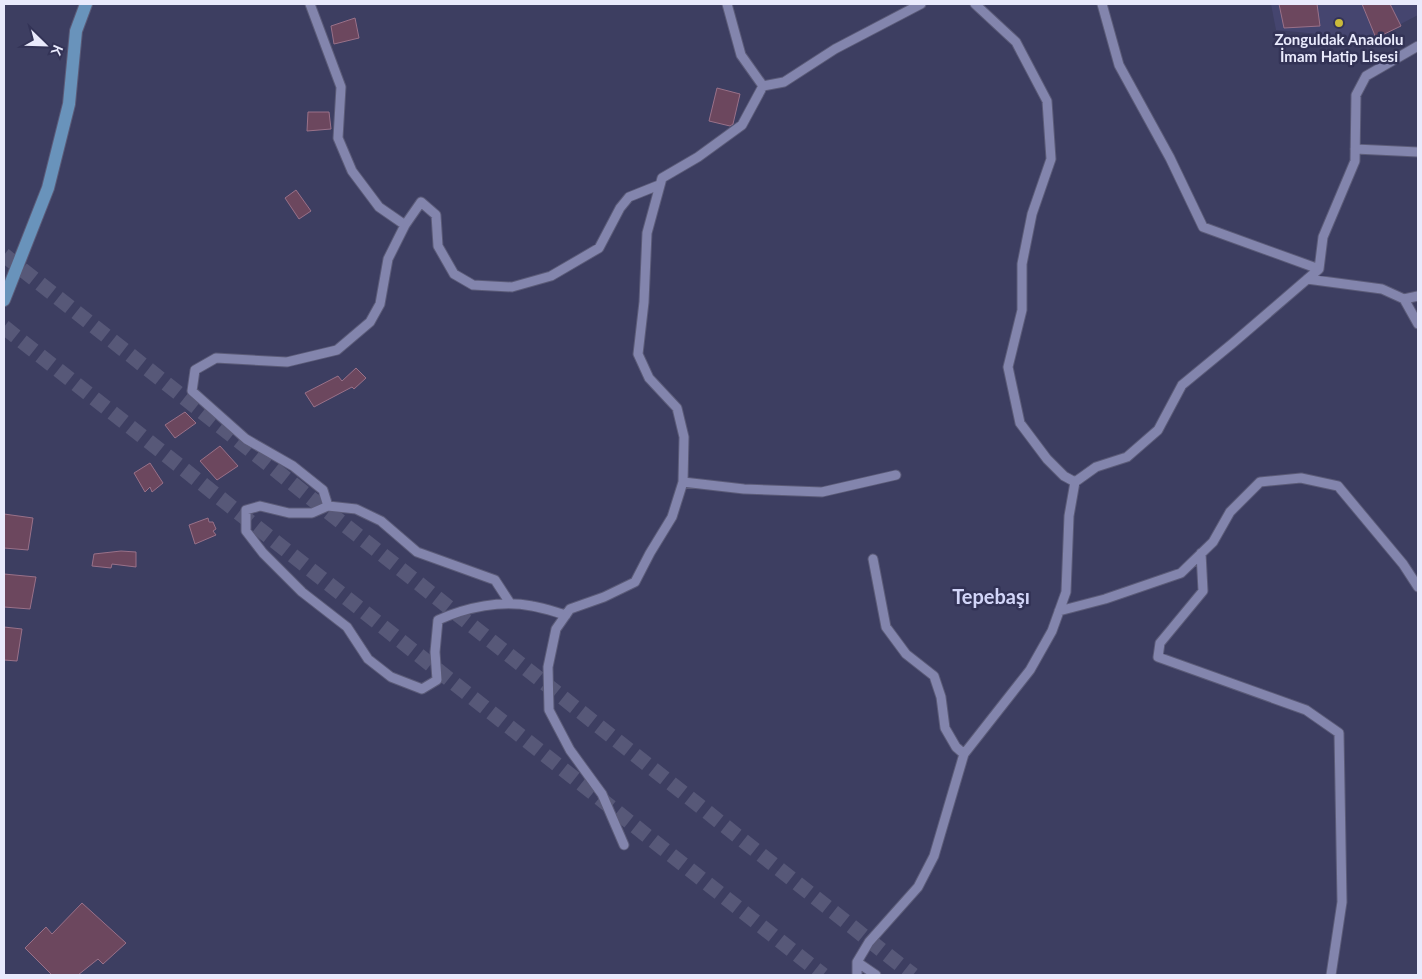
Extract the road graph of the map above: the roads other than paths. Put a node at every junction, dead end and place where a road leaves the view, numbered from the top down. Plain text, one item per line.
1 (86, 4) edge
2 (310, 4) edge
3 (727, 4) edge
4 (921, 4) edge
5 (976, 4) edge
6 (1102, 4) edge
7 (1418, 46) edge
8 (763, 86) junction
9 (1356, 149) junction
10 (1418, 152) edge
11 (659, 185) junction
12 (405, 225) junction
13 (1319, 269) junction
14 (1307, 279) junction
15 (1418, 296) edge
16 (4, 300) edge
17 (1404, 300) junction
18 (1418, 324) edge
19 (896, 475) dead end
20 (683, 482) junction
21 (1076, 482) junction
22 (328, 506) junction
23 (1201, 554) junction
24 (873, 559) dead end
25 (1418, 586) edge
26 (510, 603) junction
27 (1059, 611) junction
28 (566, 615) junction
29 (964, 754) junction
30 (624, 845) dead end
31 (857, 962) junction
32 (857, 975) edge
33 (876, 975) edge
34 (1331, 975) edge

1 - 16 street
2 - 12 street
3 - 8 street
4 - 8 street
5 - 21 street
6 - 13 street
7 - 9 street
8 - 11 street
9 - 10 street
9 - 13 street
11 - 12 street
11 - 20 street
12 - 22 street
13 - 14 street
14 - 17 street
14 - 21 street
15 - 17 street
17 - 18 street
19 - 20 street
20 - 28 street
21 - 27 street
22 - 26 street
22 - 26 street
23 - 25 street
23 - 27 street
23 - 34 street
24 - 29 street
26 - 28 street
27 - 29 street
28 - 30 street
29 - 31 street
31 - 32 street
31 - 33 street

